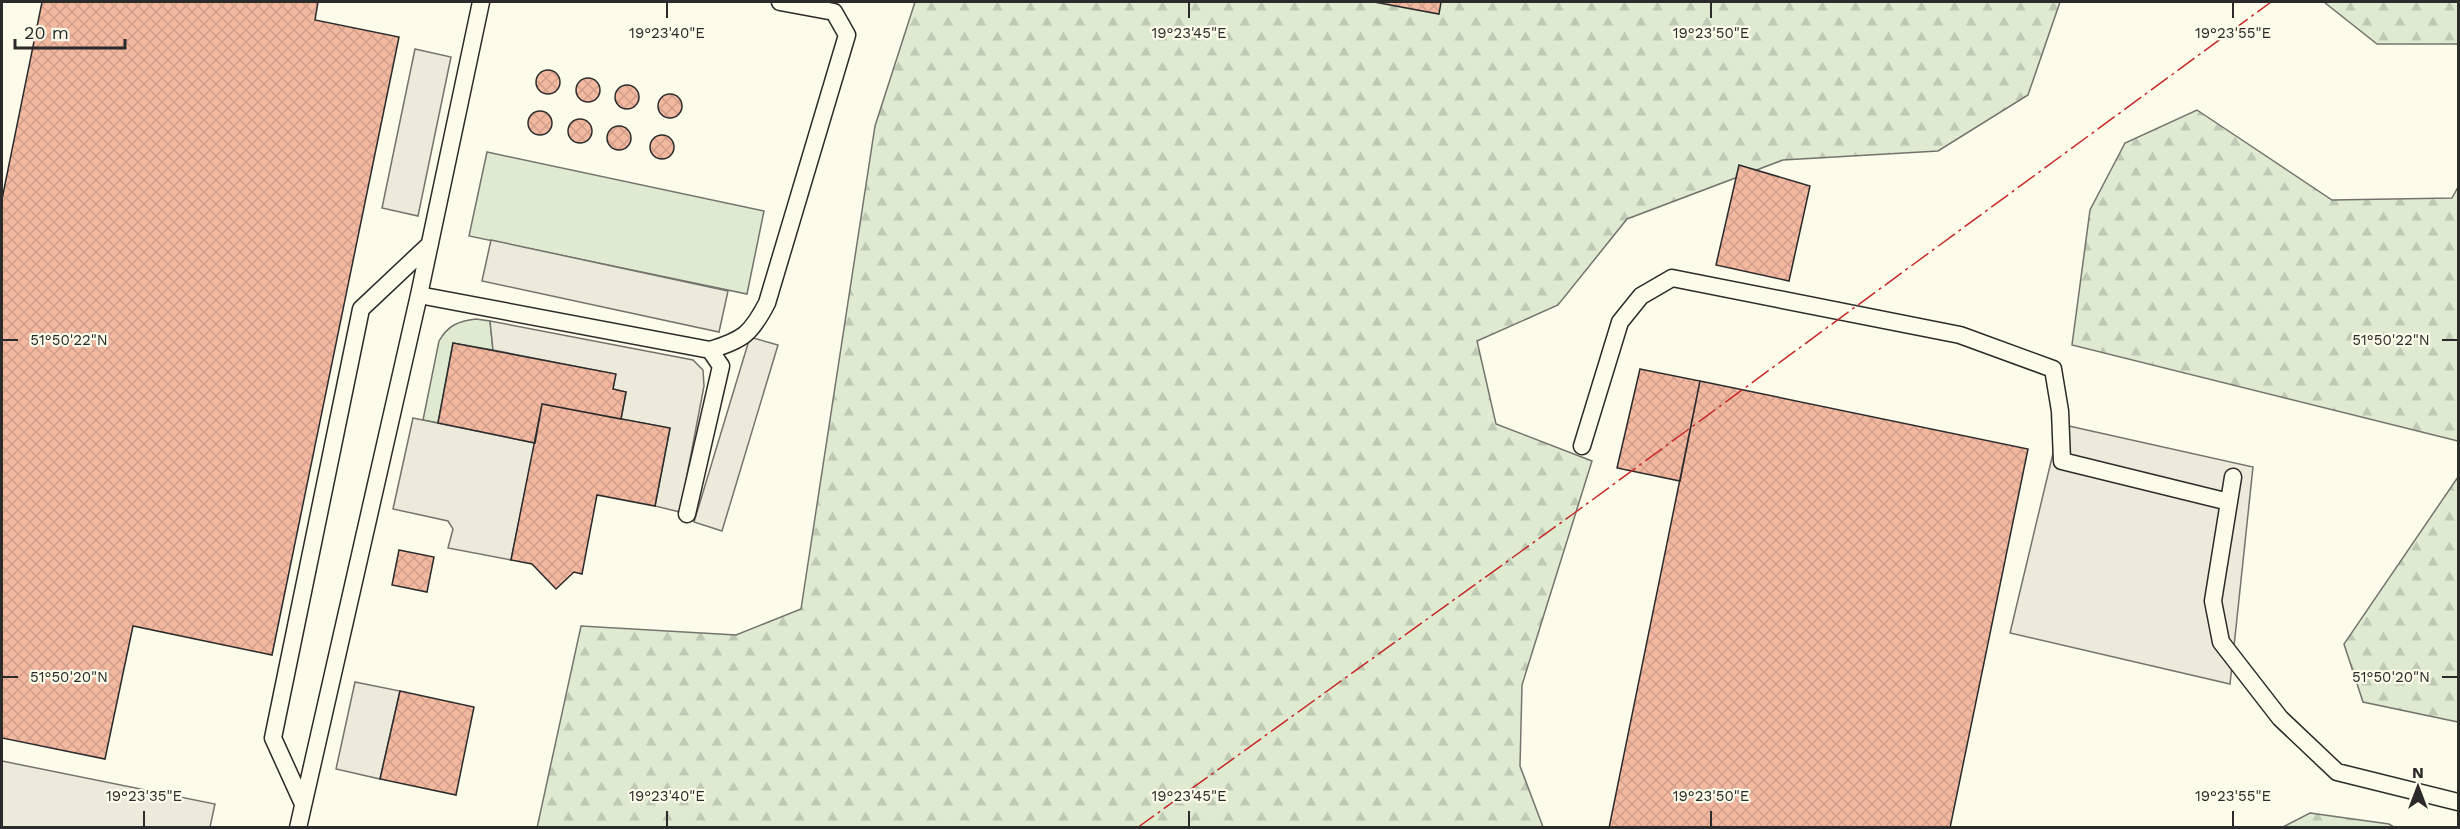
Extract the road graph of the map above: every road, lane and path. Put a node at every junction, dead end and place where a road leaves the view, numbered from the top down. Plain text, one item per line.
1 (481, 2) edge
2 (780, 2) edge
3 (430, 244) junction
4 (419, 295) junction
5 (710, 350) junction
6 (1581, 446) dead end
7 (2233, 477) dead end
8 (2229, 502) junction
9 (687, 514) dead end
10 (2458, 802) edge
11 (303, 804) junction
12 (298, 828) edge

1 - 3 lane
2 - 5 lane
3 - 4 lane
3 - 11 lane
4 - 5 lane
4 - 11 lane
5 - 9 lane
6 - 8 lane
7 - 8 lane
8 - 10 lane
11 - 12 lane

